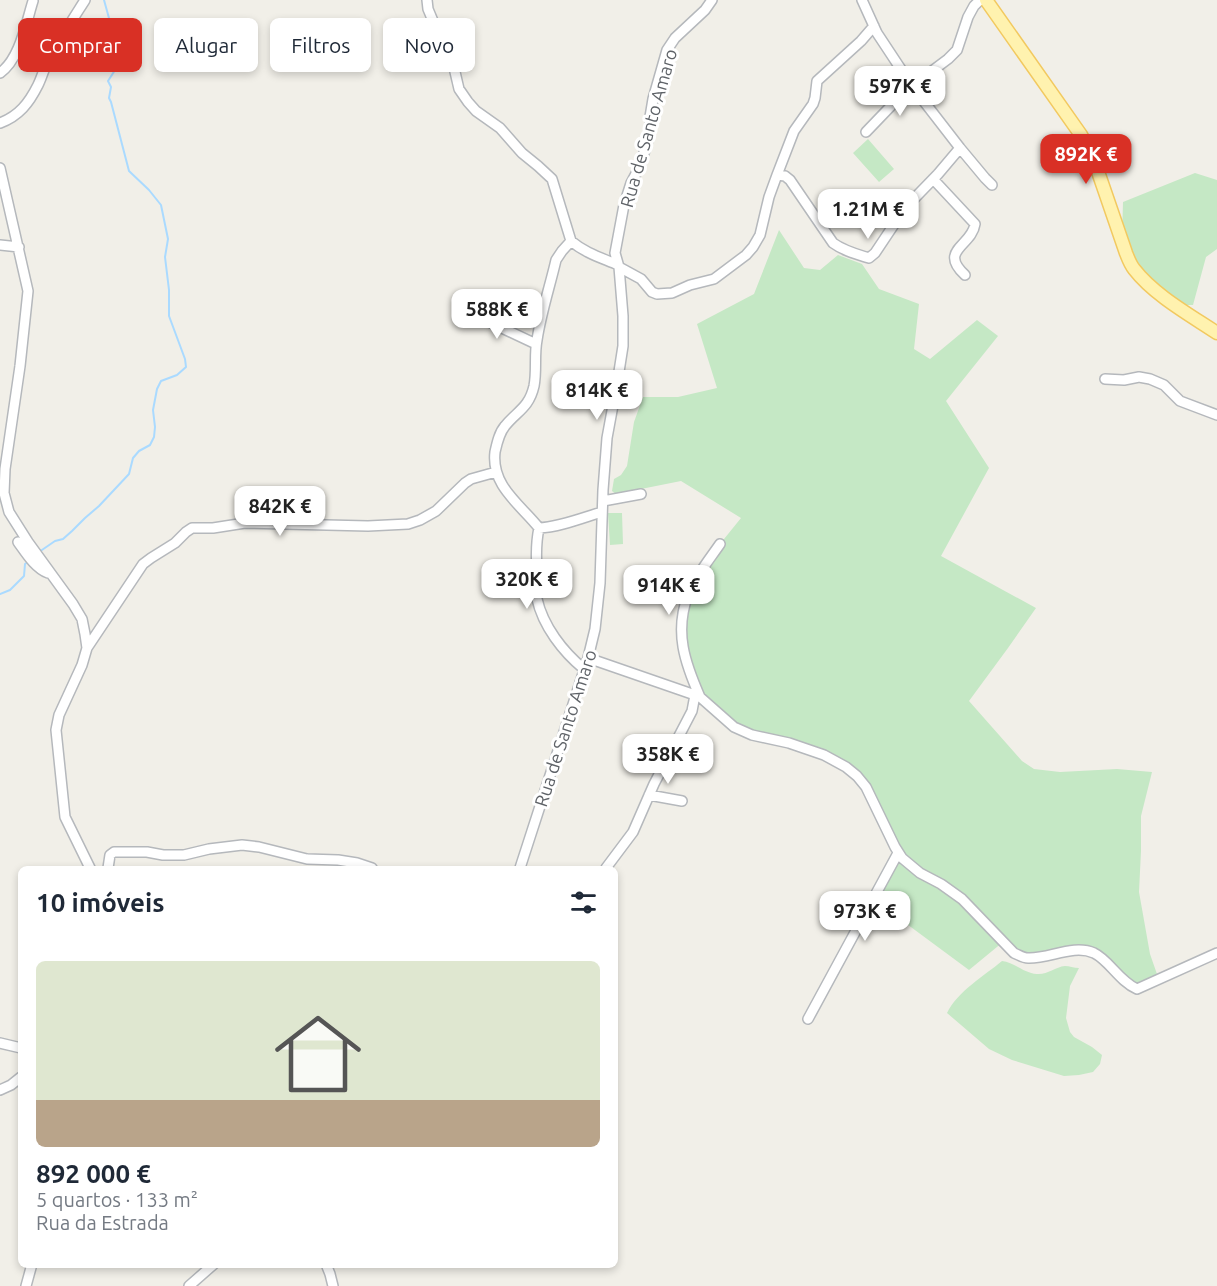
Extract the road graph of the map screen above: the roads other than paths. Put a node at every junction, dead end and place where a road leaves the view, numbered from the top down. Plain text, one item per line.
1 (85, 0) edge
2 (427, 0) edge
3 (712, 0) edge
4 (862, 0) edge
5 (980, 0) edge
6 (986, 0) edge
7 (33, 1) edge
8 (874, 26) junction
9 (0, 73) edge
10 (911, 83) junction
11 (0, 123) edge
12 (866, 132) dead end
13 (960, 148) junction
14 (0, 168) edge
15 (777, 175) junction
16 (933, 179) junction
17 (992, 185) dead end
18 (571, 241) junction
19 (0, 245) edge
20 (19, 247) junction
21 (618, 266) junction
22 (965, 275) dead end
23 (468, 312) dead end
24 (1217, 333) edge
25 (536, 344) junction
26 (1105, 379) dead end
27 (1217, 415) edge
28 (496, 472) junction
29 (2, 486) edge
30 (641, 494) dead end
31 (603, 501) junction
32 (602, 512) junction
33 (539, 528) junction
34 (18, 542) dead end
35 (720, 544) dead end
36 (53, 576) junction
37 (561, 646) junction
38 (87, 648) junction
39 (589, 654) junction
40 (584, 669) junction
41 (698, 696) junction
42 (649, 795) junction
43 (682, 801) dead end
44 (898, 852) junction
45 (89, 866) edge
46 (108, 866) edge
47 (366, 866) edge
48 (521, 866) edge
49 (608, 866) edge
50 (1217, 953) edge
51 (808, 1019) dead end
52 (0, 1043) edge
53 (18, 1047) edge
54 (18, 1079) edge
55 (0, 1090) edge
56 (31, 1268) edge
57 (209, 1268) edge
58 (328, 1268) edge
59 (335, 1268) edge
60 (330, 1274) junction
61 (26, 1286) edge
62 (189, 1286) edge
63 (333, 1286) edge

1 - 11 street
2 - 18 street
3 - 21 street, Rua de Santo Amaro
4 - 8 street
5 - 10 street
6 - 24 main road
7 - 9 street
8 - 10 street
8 - 15 street
10 - 12 street
10 - 13 street
13 - 16 street
13 - 17 street
14 - 20 street
15 - 16 street
15 - 21 street
16 - 22 street
18 - 21 street
18 - 25 street
19 - 20 street
20 - 29 street
21 - 31 street, Rua de Santo Amaro
23 - 25 street
25 - 28 street
26 - 27 street
28 - 33 street
28 - 38 street
29 - 36 street
30 - 31 street
31 - 32 street, Rua de Santo Amaro
32 - 33 street
32 - 39 street, Rua de Santo Amaro
33 - 37 street
34 - 36 street
35 - 41 street
36 - 38 street
37 - 39 street
37 - 40 street
38 - 45 street
39 - 40 street, Rua de Santo Amaro
39 - 41 street
40 - 48 street, Rua de Santo Amaro
41 - 42 street
41 - 44 street
42 - 43 street
42 - 49 street
44 - 50 street
44 - 51 street
46 - 47 street
52 - 53 street
54 - 55 street
56 - 61 street
57 - 62 street
58 - 60 street
59 - 60 street
60 - 63 street

